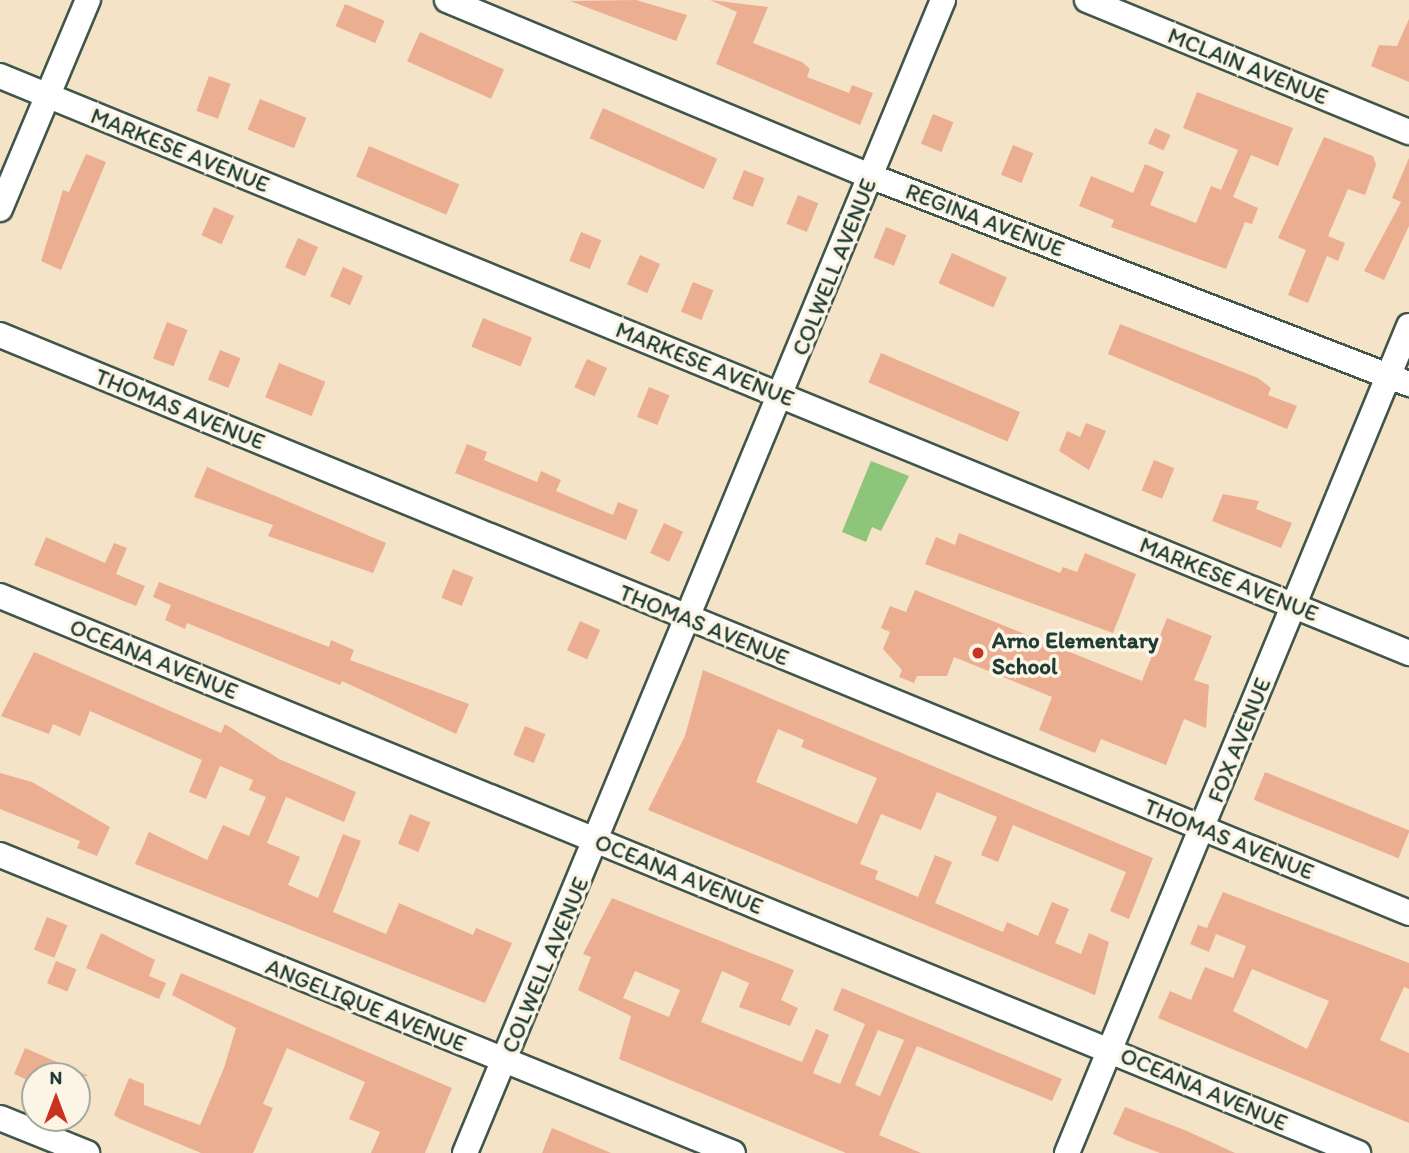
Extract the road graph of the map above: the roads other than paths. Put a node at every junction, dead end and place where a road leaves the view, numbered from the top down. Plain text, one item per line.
1 (88, 0) edge
2 (447, 0) edge
3 (943, 0) edge
4 (1087, 0) edge
5 (0, 76) edge
6 (48, 96) junction
7 (1409, 132) edge
8 (870, 176) junction
9 (0, 209) edge
10 (1409, 326) edge
11 (0, 335) edge
12 (1399, 379) edge
13 (782, 396) junction
14 (0, 596) edge
15 (1294, 606) junction
16 (690, 618) junction
17 (1409, 653) edge
18 (1204, 827) junction
19 (598, 841) junction
20 (0, 855) edge
21 (1409, 913) edge
22 (1110, 1050) junction
23 (504, 1061) junction
24 (0, 1118) edge
25 (87, 1153) edge
26 (465, 1153) edge
27 (733, 1153) edge
28 (1067, 1153) edge
29 (1358, 1153) edge

1 - 6 street
2 - 8 street, REGINA AVENUE
3 - 8 street, COLWELL AVENUE
4 - 7 street, MCLAIN AVENUE
5 - 6 street, MARKESE AVENUE
6 - 9 street
6 - 13 street, MARKESE AVENUE
8 - 12 street, REGINA AVENUE
8 - 13 street, COLWELL AVENUE
10 - 12 street, FOX AVENUE
11 - 16 street, THOMAS AVENUE
12 - 15 street, FOX AVENUE
13 - 15 street, MARKESE AVENUE
13 - 16 street, COLWELL AVENUE
14 - 19 street, OCEANA AVENUE
15 - 17 street, MARKESE AVENUE
15 - 18 street, FOX AVENUE
16 - 18 street, THOMAS AVENUE
16 - 19 street, COLWELL AVENUE
18 - 21 street, THOMAS AVENUE
18 - 22 street, FOX AVENUE
19 - 22 street, OCEANA AVENUE
19 - 23 street, COLWELL AVENUE
20 - 23 street, ANGELIQUE AVENUE
22 - 28 street, FOX AVENUE
22 - 29 street, OCEANA AVENUE
23 - 26 street, COLWELL AVENUE
23 - 27 street, ANGELIQUE AVENUE
24 - 25 street

